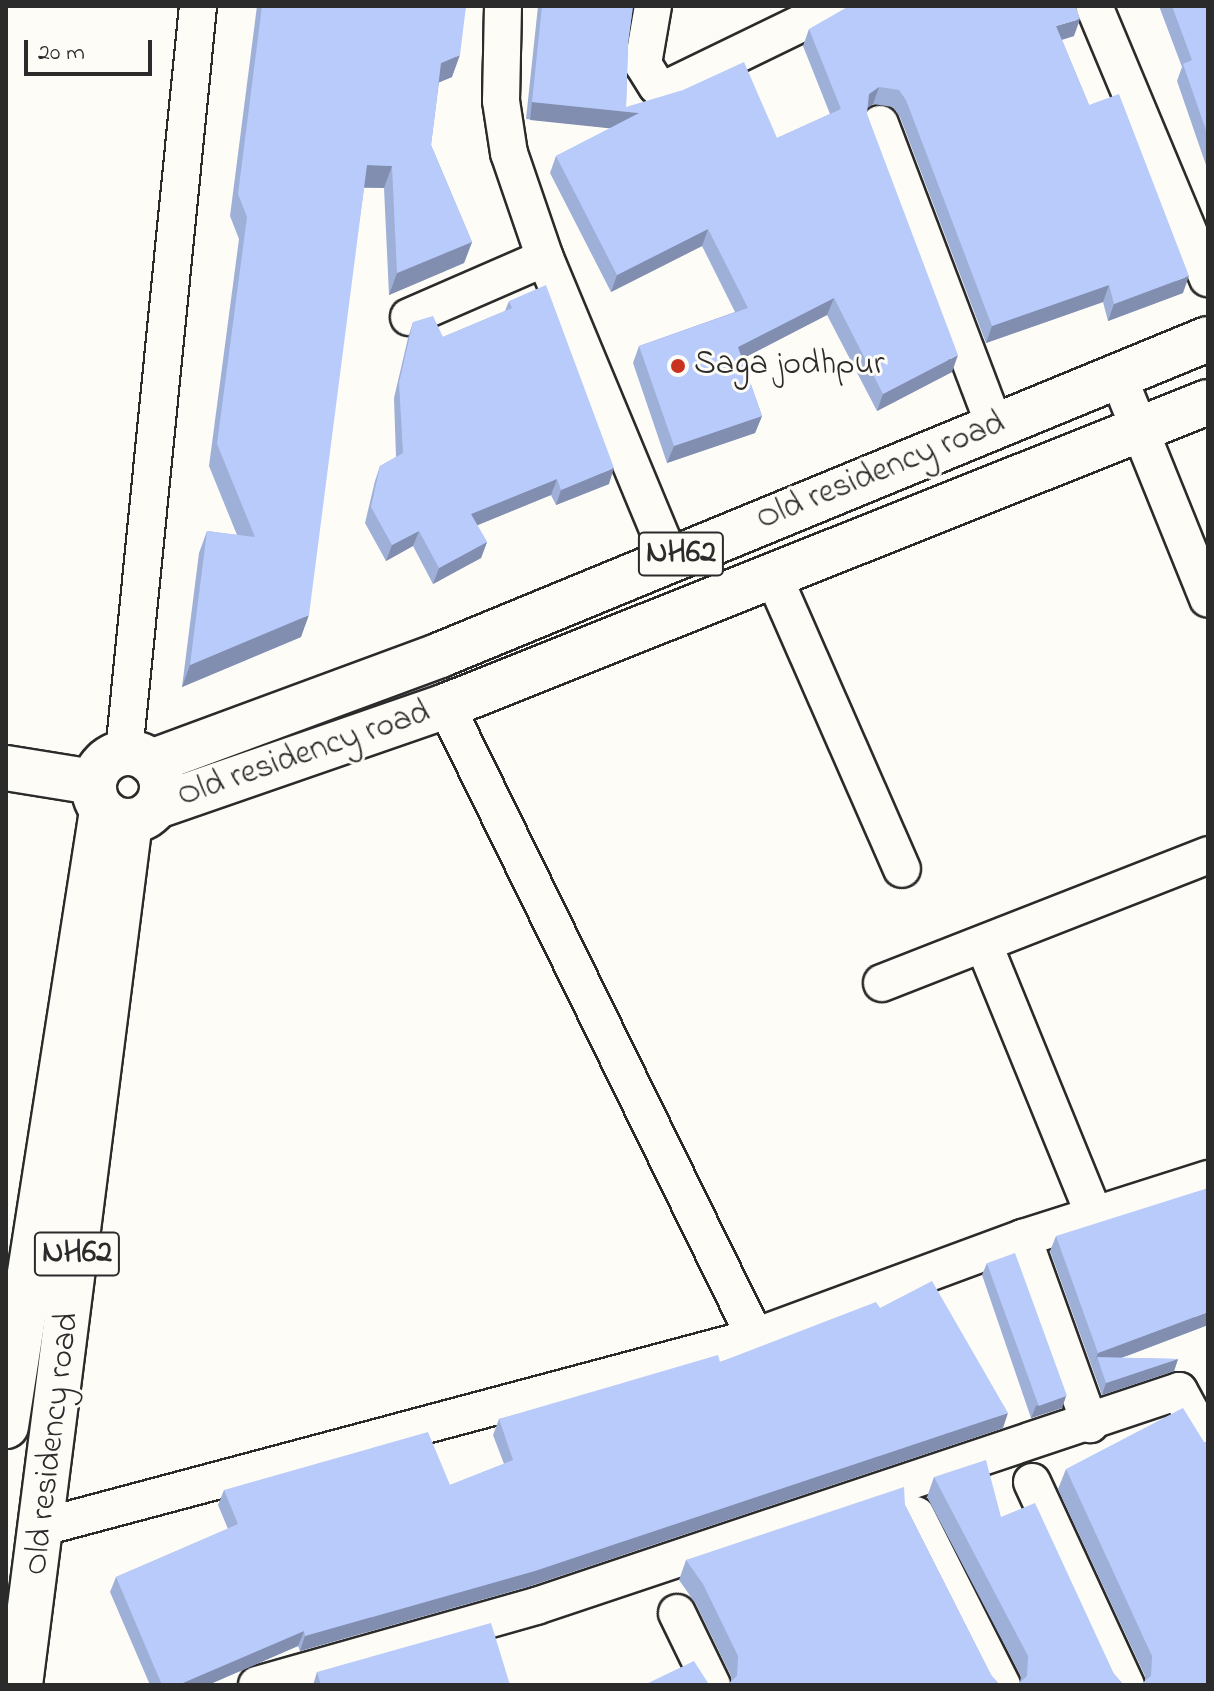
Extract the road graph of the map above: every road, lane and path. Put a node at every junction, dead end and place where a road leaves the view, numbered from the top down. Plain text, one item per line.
1 (198, 6) edge
2 (503, 6) edge
3 (653, 6) edge
4 (837, 6) edge
5 (1094, 6) edge
6 (880, 124) dead end
7 (545, 258) junction
8 (1208, 278) edge
9 (409, 317) dead end
10 (1208, 339) edge
11 (1118, 376) junction
12 (1208, 402) edge
13 (995, 426) junction
14 (1138, 430) junction
15 (670, 558) junction
16 (772, 573) junction
17 (1208, 599) edge
18 (446, 706) junction
19 (6, 768) edge
20 (126, 789) junction
21 (1208, 855) edge
22 (902, 869) dead end
23 (984, 945) junction
24 (882, 983) dead end
25 (1206, 1184) edge
26 (1094, 1215) junction
27 (1023, 1238) junction
28 (755, 1337) junction
29 (1090, 1424) junction
30 (6, 1426) edge
31 (1208, 1444) edge
32 (1032, 1482) dead end
33 (916, 1515) dead end
34 (43, 1527) junction
35 (677, 1613) dead end
36 (20, 1685) edge
37 (257, 1685) edge
38 (712, 1685) edge
39 (1002, 1685) edge
40 (1126, 1685) edge

1 - 20 street
2 - 7 street
3 - 4 street
5 - 8 street
6 - 13 street
7 - 9 street
7 - 15 street
10 - 11 main road, Old residency road / NH62
11 - 13 main road, Old residency road / NH62
11 - 14 street
12 - 14 main road, Old residency road / NH62
13 - 15 main road, Old residency road / NH62
14 - 16 main road, Old residency road / NH62
14 - 17 street
15 - 20 main road, Old residency road / NH62
16 - 18 main road, Old residency road / NH62
16 - 22 street
18 - 20 main road, Old residency road / NH62
18 - 28 street
19 - 20 main road
20 - 30 main road, Old residency road / NH62
20 - 34 main road, Old residency road / NH62
21 - 23 street
23 - 24 street
23 - 26 street
25 - 26 street
26 - 27 street
27 - 28 street
27 - 29 street
28 - 34 street
29 - 31 street
29 - 37 street
32 - 40 street
33 - 39 street
34 - 36 main road, Old residency road / NH62
35 - 38 street

